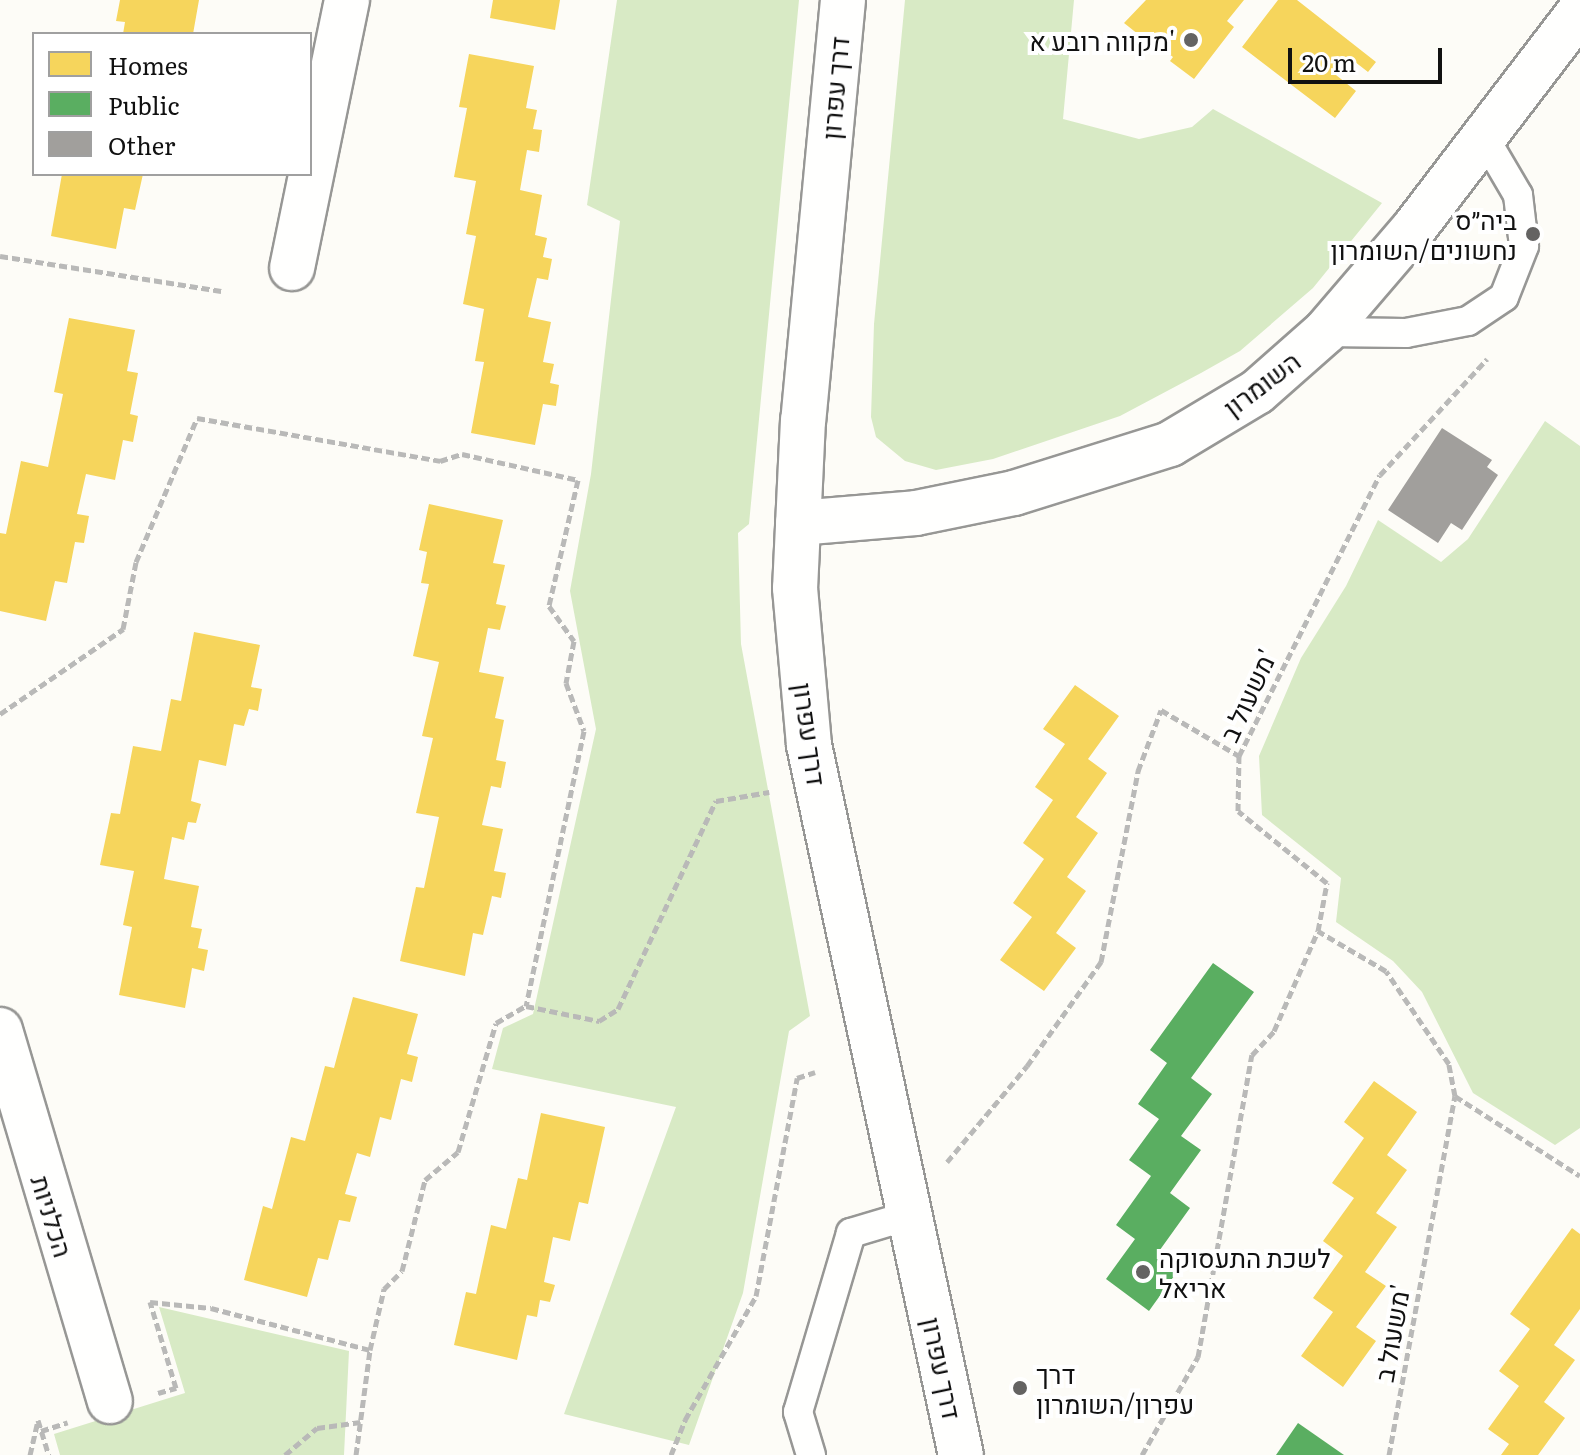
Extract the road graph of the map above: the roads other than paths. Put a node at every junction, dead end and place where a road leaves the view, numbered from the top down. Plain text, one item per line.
1 (347, 0) edge
2 (843, 0) edge
3 (1580, 11) edge
4 (1484, 137) junction
5 (312, 171) edge
6 (311, 176) edge
7 (292, 268) dead end
8 (1325, 332) junction
9 (798, 523) junction
10 (0, 1030) edge
11 (911, 1215) junction
12 (110, 1401) dead end
13 (811, 1455) edge
14 (961, 1455) edge

1 - 5 street
2 - 9 street, דרך עפרון
3 - 4 street, השומרון
4 - 8 street, השומרון
4 - 8 lane
6 - 7 street
8 - 9 street, השומרון
9 - 11 street, דרך עפרון
10 - 12 street, הכלניות
11 - 13 lane
11 - 14 street, דרך עפרון

